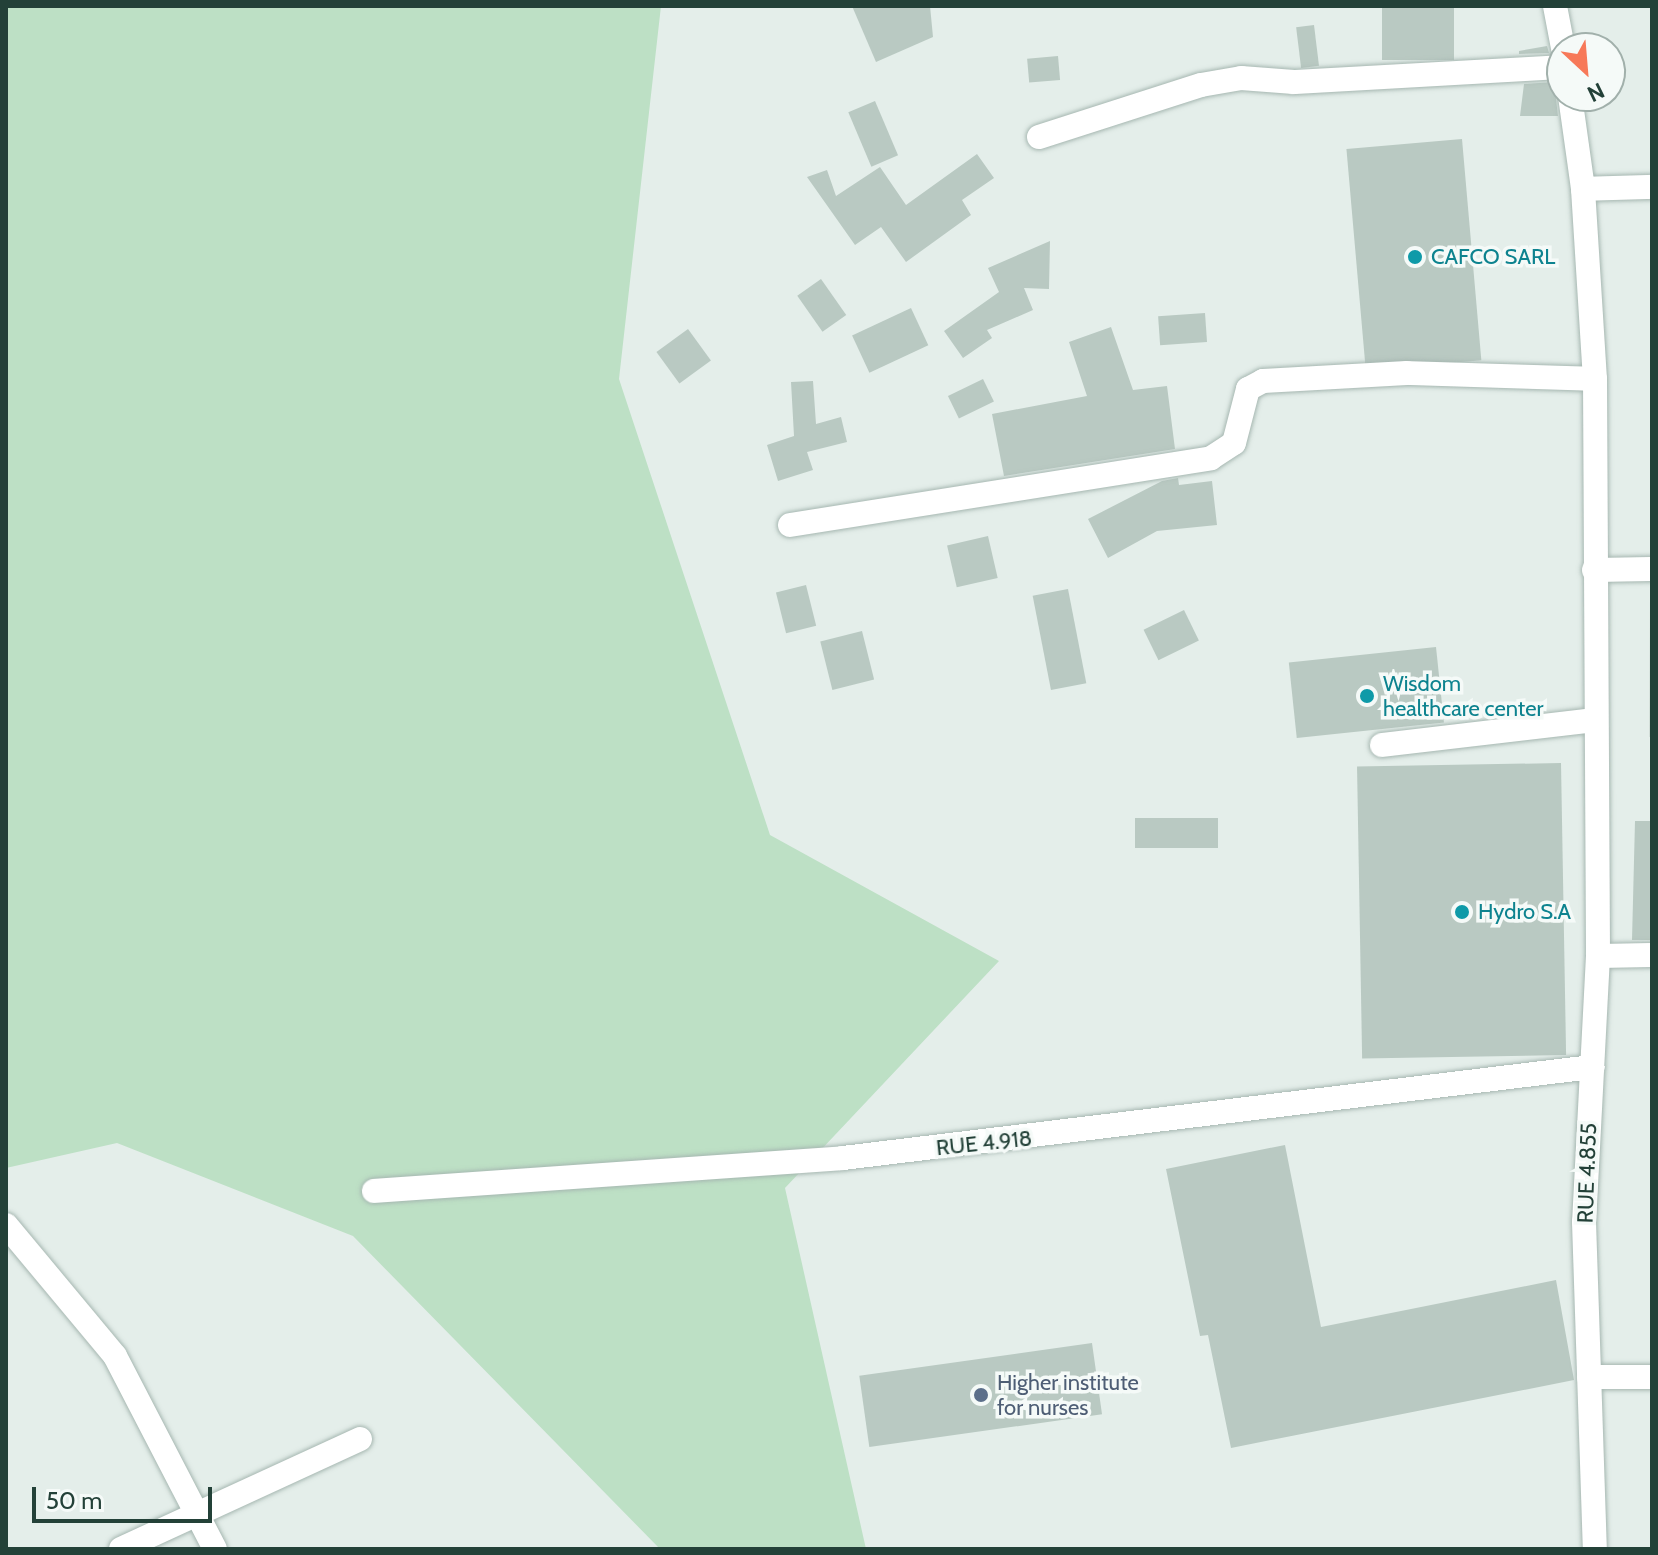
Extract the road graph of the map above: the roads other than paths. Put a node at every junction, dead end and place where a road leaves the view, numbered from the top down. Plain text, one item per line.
1 (1555, 6) edge
2 (1560, 32) edge
3 (1546, 68) edge
4 (1572, 112) edge
5 (1039, 137) dead end
6 (1652, 187) edge
7 (1583, 189) junction
8 (1595, 379) junction
9 (790, 525) dead end
10 (1652, 569) edge
11 (1594, 570) junction
12 (1596, 720) junction
13 (1382, 745) dead end
14 (1652, 955) edge
15 (1598, 956) junction
16 (1592, 1067) junction
17 (374, 1191) dead end
18 (6, 1225) edge
19 (1589, 1377) junction
20 (1652, 1377) edge
21 (360, 1439) dead end
22 (197, 1518) junction
23 (121, 1549) edge
24 (215, 1549) edge
25 (1595, 1549) edge

1 - 2 street
3 - 5 street
4 - 7 street, RUE 4.855
6 - 7 street
7 - 8 street, RUE 4.855
8 - 9 street
8 - 11 street, RUE 4.855
10 - 11 street
11 - 12 street, RUE 4.855
12 - 13 street
12 - 15 street, RUE 4.855
14 - 15 street
15 - 16 street, RUE 4.855
16 - 17 street, RUE 4.918
16 - 19 street, RUE 4.855
18 - 22 street
19 - 20 street
19 - 25 street, RUE 4.855
21 - 22 street
22 - 23 street
22 - 24 street

